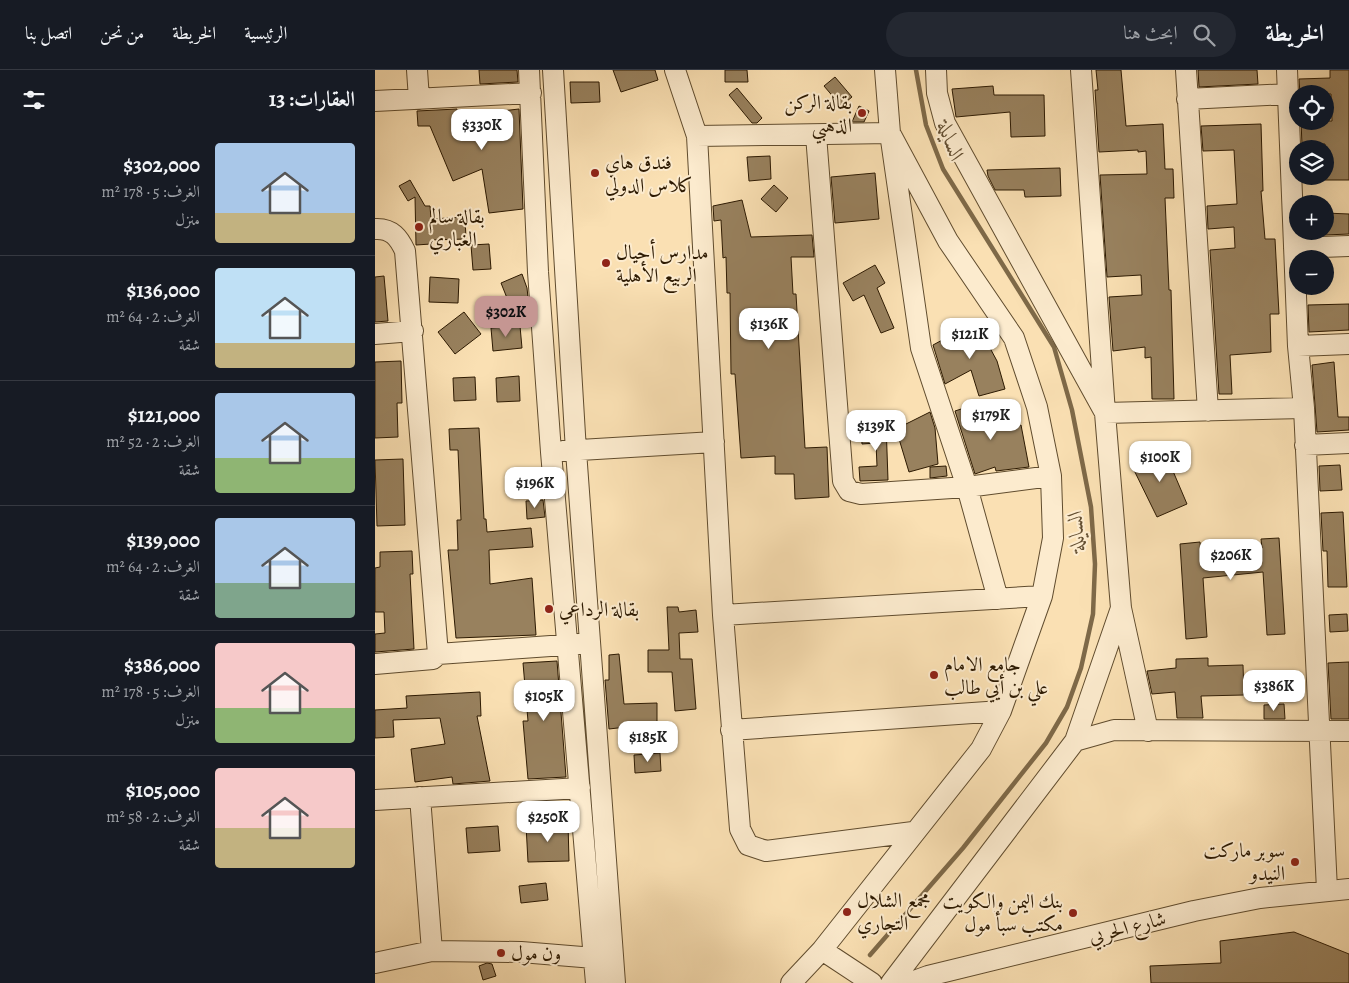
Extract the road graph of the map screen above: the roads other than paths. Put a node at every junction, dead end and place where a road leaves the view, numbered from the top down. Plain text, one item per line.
1 (417, 70) edge
2 (529, 70) edge
3 (553, 70) edge
4 (675, 70) edge
5 (885, 70) edge
6 (936, 70) edge
7 (1081, 70) edge
8 (1186, 70) edge
9 (1287, 70) edge
10 (531, 93) junction
11 (1288, 94) junction
12 (419, 99) junction
13 (1187, 99) junction
14 (375, 101) edge
15 (890, 133) junction
16 (697, 136) junction
17 (816, 136) junction
18 (375, 229) edge
19 (1349, 246) edge
20 (1294, 248) junction
21 (413, 331) junction
22 (375, 334) edge
23 (1349, 344) edge
24 (1298, 346) junction
25 (1304, 408) junction
26 (1207, 411) junction
27 (1105, 413) junction
28 (714, 442) junction
29 (1349, 443) edge
30 (1305, 445) junction
31 (576, 451) junction
32 (551, 452) junction
33 (1051, 476) junction
34 (967, 487) junction
35 (1042, 596) junction
36 (998, 599) junction
37 (1121, 608) junction
38 (723, 615) junction
39 (591, 643) junction
40 (567, 644) junction
41 (438, 654) junction
42 (375, 664) edge
43 (1001, 711) junction
44 (731, 730) junction
45 (1148, 731) junction
46 (1349, 731) edge
47 (1320, 732) junction
48 (1075, 741) junction
49 (580, 788) junction
50 (420, 797) junction
51 (375, 800) edge
52 (913, 832) junction
53 (1349, 889) edge
54 (1327, 890) junction
55 (1349, 902) edge
56 (822, 950) junction
57 (432, 951) junction
58 (594, 958) junction
59 (375, 963) edge
60 (596, 983) edge
61 (615, 983) edge
62 (791, 983) edge
63 (873, 983) edge
64 (891, 983) edge
65 (909, 983) edge
66 (948, 983) edge

1 - 12 street
2 - 10 street
3 - 31 street
4 - 16 street
5 - 15 street
6 - 27 street
7 - 27 street
8 - 13 street
9 - 11 street
10 - 12 street
10 - 32 street
11 - 13 street
11 - 20 street
12 - 14 street
13 - 26 street
15 - 17 street
15 - 33 street
15 - 34 street
16 - 17 street
16 - 28 street
17 - 34 street
18 - 21 street
19 - 20 street
20 - 24 street
21 - 22 street
21 - 41 street
23 - 24 street
24 - 25 street
25 - 26 street
25 - 30 street
26 - 27 street
27 - 37 street
28 - 31 street
28 - 38 street
29 - 30 street
30 - 47 street
31 - 32 street
31 - 39 street
32 - 40 street
33 - 34 street
33 - 35 street
34 - 36 street
35 - 36 street
35 - 43 street
36 - 38 street
37 - 45 street
37 - 48 street
38 - 44 street
39 - 40 street
39 - 61 street
40 - 41 street
40 - 49 street
41 - 42 street
43 - 44 street
43 - 52 street
44 - 52 street
45 - 47 street
45 - 48 street
46 - 47 street
47 - 54 street
48 - 64 street
49 - 50 street
49 - 58 street
50 - 51 street
50 - 57 street
52 - 56 street
53 - 54 street, شارع الحربي
54 - 65 street, شارع الحربي
55 - 66 street, شارع الحربي
56 - 62 street
56 - 63 street
57 - 58 street
57 - 59 street
58 - 60 street

